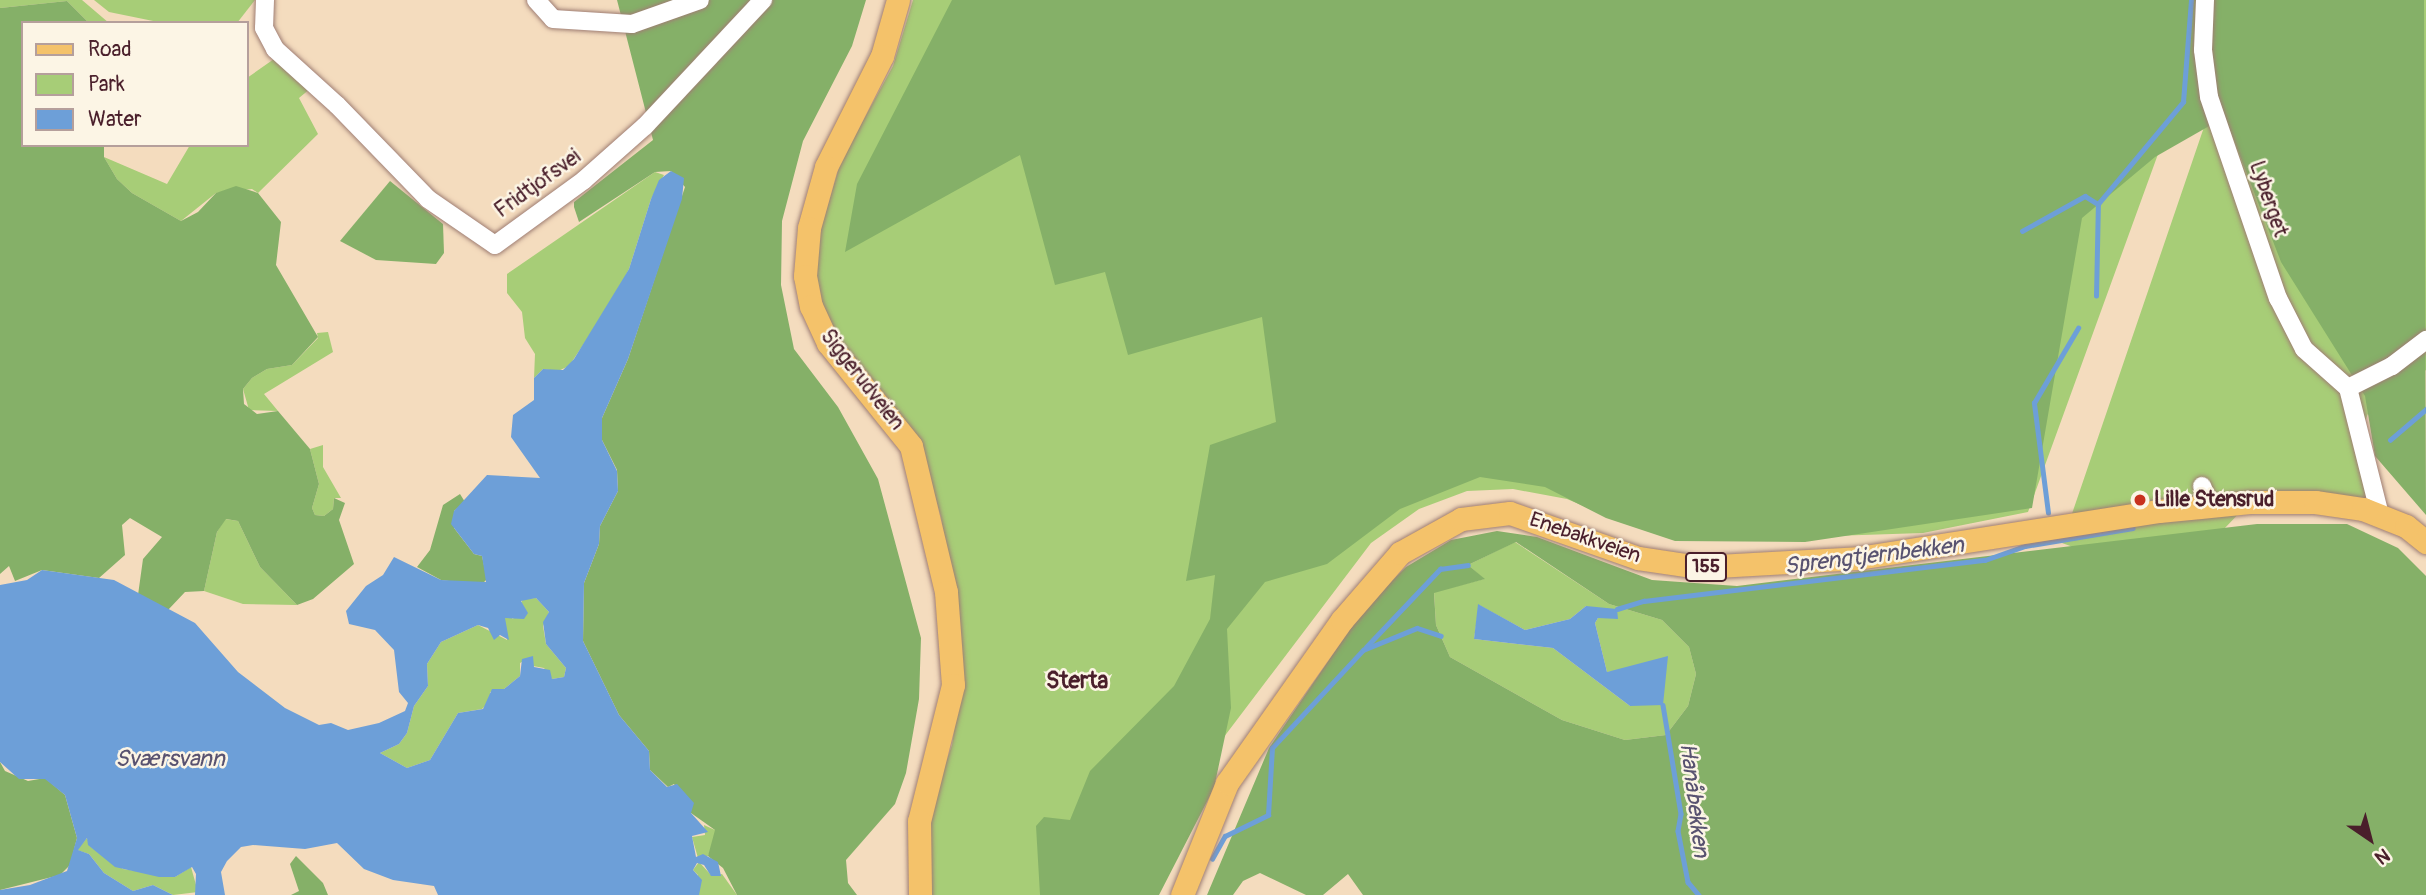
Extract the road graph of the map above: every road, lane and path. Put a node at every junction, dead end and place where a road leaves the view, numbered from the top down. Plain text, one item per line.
1 (265, 0) edge
2 (536, 0) edge
3 (700, 0) edge
4 (763, 0) edge
5 (898, 0) edge
6 (2206, 0) edge
7 (2426, 340) edge
8 (2348, 388) junction
9 (2380, 514) junction
10 (2426, 542) edge
11 (920, 895) edge
12 (1182, 895) edge

1 - 4 street, Fridtjofsvei
2 - 3 street
5 - 11 main road, Siggerudveien
6 - 8 street, Lyberget
7 - 8 street
8 - 9 street
9 - 10 main road, Enebakkveien / 155
9 - 12 main road, Enebakkveien / 155

